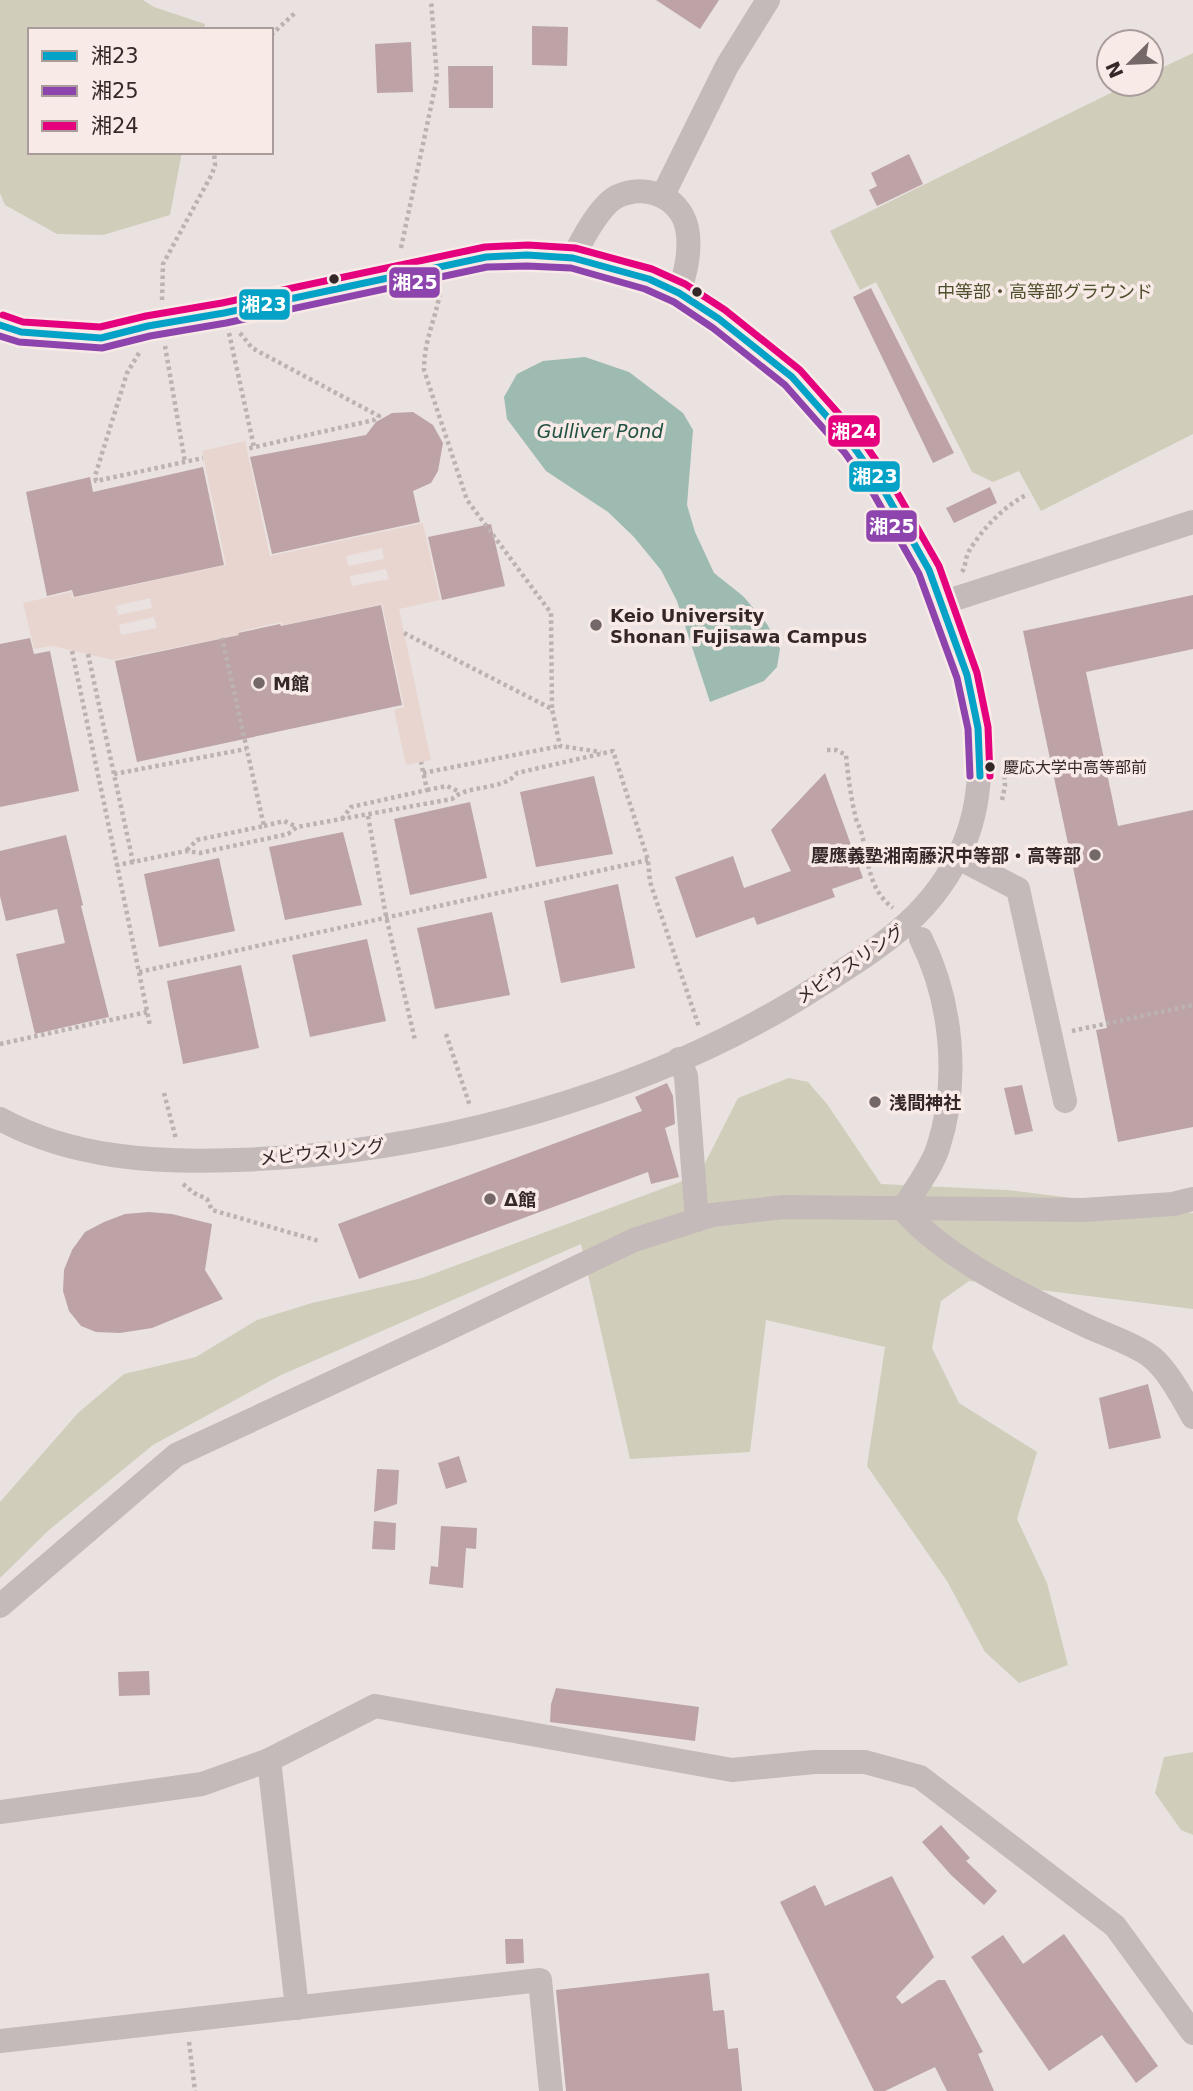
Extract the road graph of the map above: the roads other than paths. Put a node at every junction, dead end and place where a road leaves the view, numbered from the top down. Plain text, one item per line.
1 (768, 0) edge
2 (663, 195) junction
3 (573, 258) junction
4 (679, 293) junction
5 (0, 325) edge
6 (1193, 522) edge
7 (942, 603) junction
8 (957, 857) junction
9 (915, 931) junction
10 (679, 1059) junction
11 (1065, 1101) dead end
12 (0, 1119) edge
13 (1193, 1199) edge
14 (903, 1209) junction
15 (697, 1220) junction
16 (1193, 1417) edge
17 (0, 1606) edge
18 (269, 1760) junction
19 (0, 1812) edge
20 (297, 2008) junction
21 (1193, 2033) edge
22 (0, 2041) edge
23 (551, 2091) edge

1 - 2 street
2 - 3 street
2 - 4 street
3 - 4 street, メビウスリング
3 - 5 street, メビウスリング
4 - 7 street, メビウスリング
6 - 7 street
7 - 8 street, メビウスリング
8 - 9 street, メビウスリング
8 - 11 street
9 - 10 street, メビウスリング
9 - 14 street
10 - 12 street, メビウスリング
10 - 15 street
13 - 14 street
14 - 15 street
14 - 16 street
15 - 17 street
18 - 19 street
18 - 20 street
18 - 21 street
20 - 22 street
20 - 23 street

